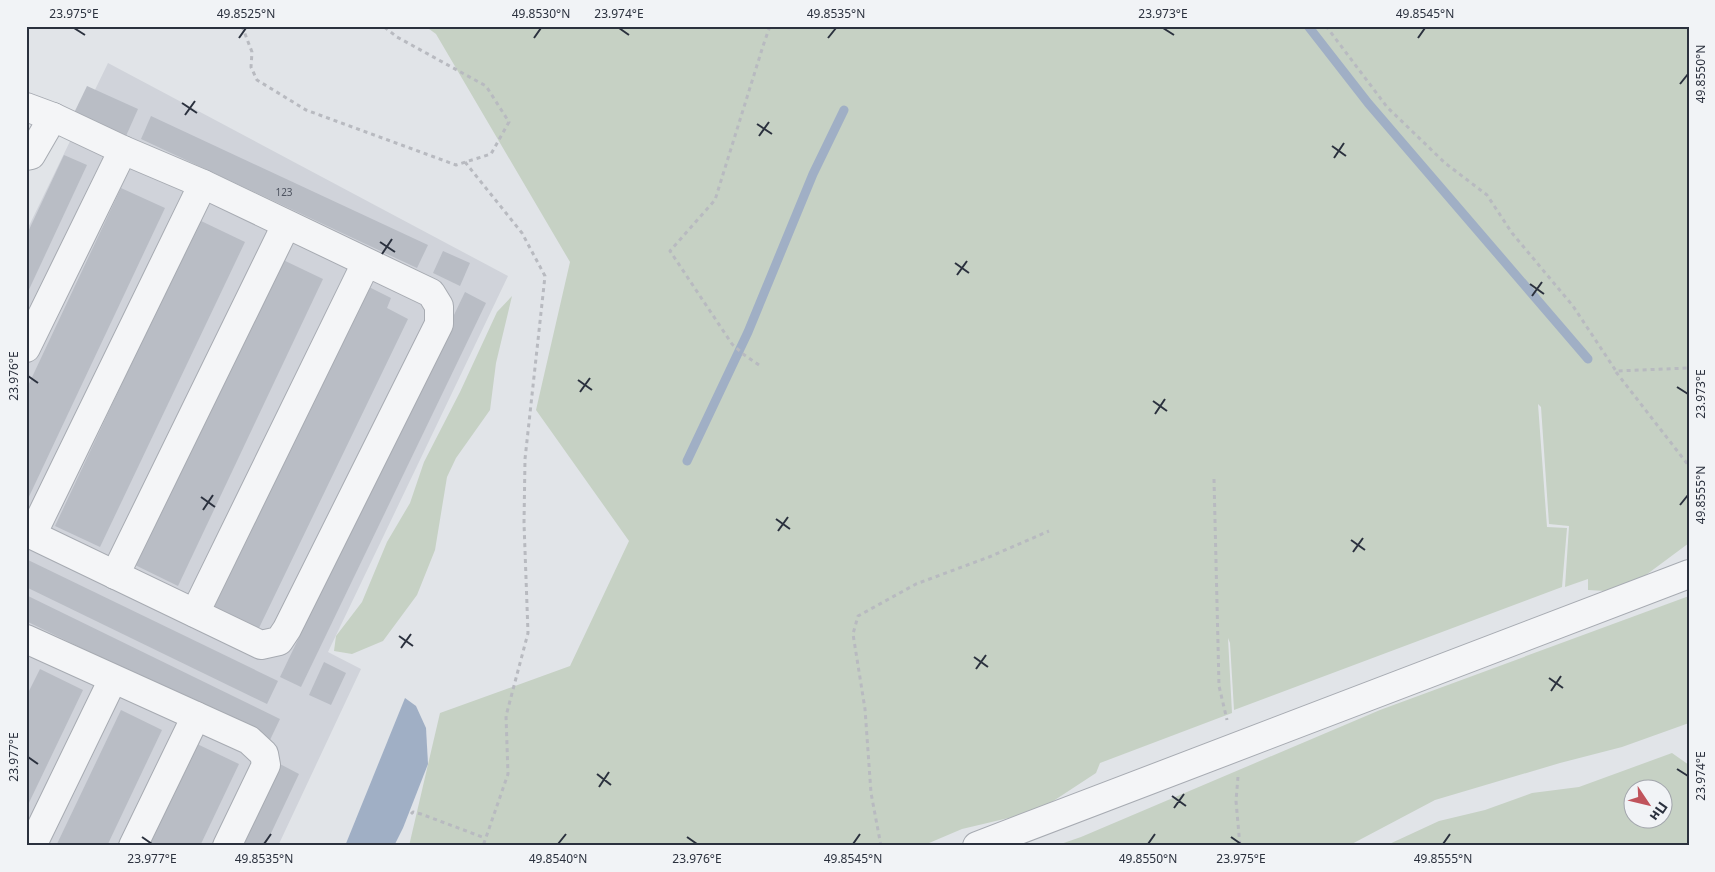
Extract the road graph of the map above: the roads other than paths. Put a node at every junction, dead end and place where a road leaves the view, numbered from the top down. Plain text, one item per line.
1 (26, 107) edge
2 (53, 117) junction
3 (124, 150) junction
4 (26, 156) edge
5 (203, 184) junction
6 (286, 225) junction
7 (366, 263) junction
8 (26, 348) edge
9 (29, 533) edge
10 (1689, 574) edge
11 (115, 575) junction
12 (195, 614) junction
13 (28, 645) edge
14 (113, 679) junction
15 (196, 716) junction
16 (32, 846) edge
17 (133, 846) edge
18 (227, 846) edge
19 (976, 846) edge

1 - 2 street
2 - 3 street
2 - 4 street
3 - 5 street
3 - 8 street
5 - 6 street
5 - 9 street
6 - 7 street
6 - 11 street
7 - 12 street
7 - 12 street
9 - 11 street
10 - 19 street
11 - 12 street
13 - 14 street
14 - 15 street
14 - 16 street
15 - 17 street
15 - 18 street

